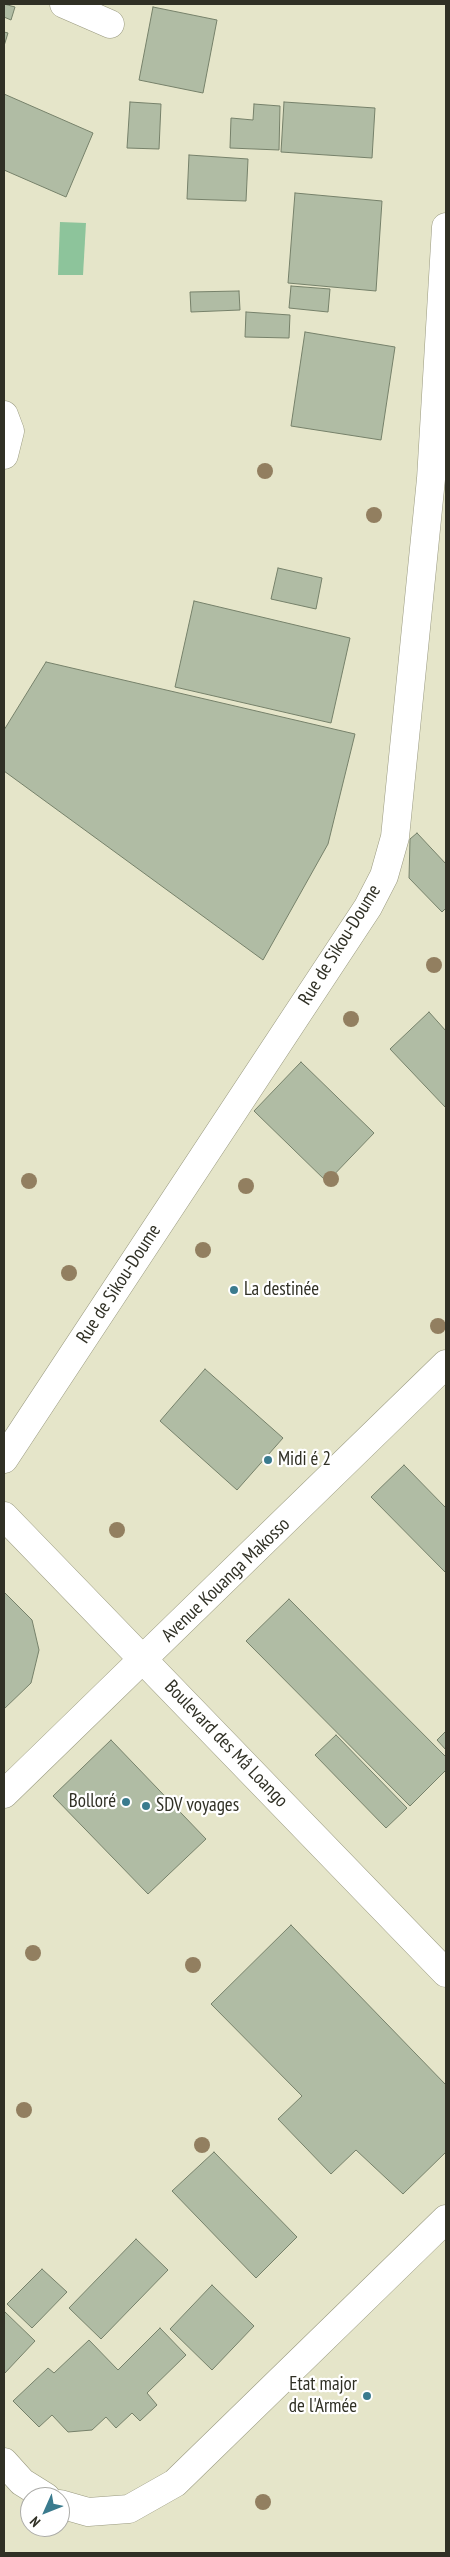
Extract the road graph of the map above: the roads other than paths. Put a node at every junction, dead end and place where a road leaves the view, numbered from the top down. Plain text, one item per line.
1 (64, 4) edge
2 (110, 24) dead end
3 (446, 227) edge
4 (4, 415) edge
5 (4, 455) edge
6 (438, 472) edge
7 (446, 1364) edge
8 (4, 1459) edge
9 (4, 1516) edge
10 (145, 1659) junction
11 (4, 1794) edge
12 (446, 1973) edge
13 (446, 2219) edge
14 (4, 2462) edge
15 (30, 2487) edge
16 (70, 2507) edge

1 - 2 street
3 - 6 street, Rue de Sikou-Doume
4 - 5 street
6 - 8 street, Rue de Sikou-Doume
7 - 10 street, Avenue Kouanga Makosso
9 - 10 street, Boulevard des Mâ Loango
10 - 11 street, Avenue Kouanga Makosso
10 - 12 street, Boulevard des Mâ Loango
13 - 16 street
14 - 15 street

